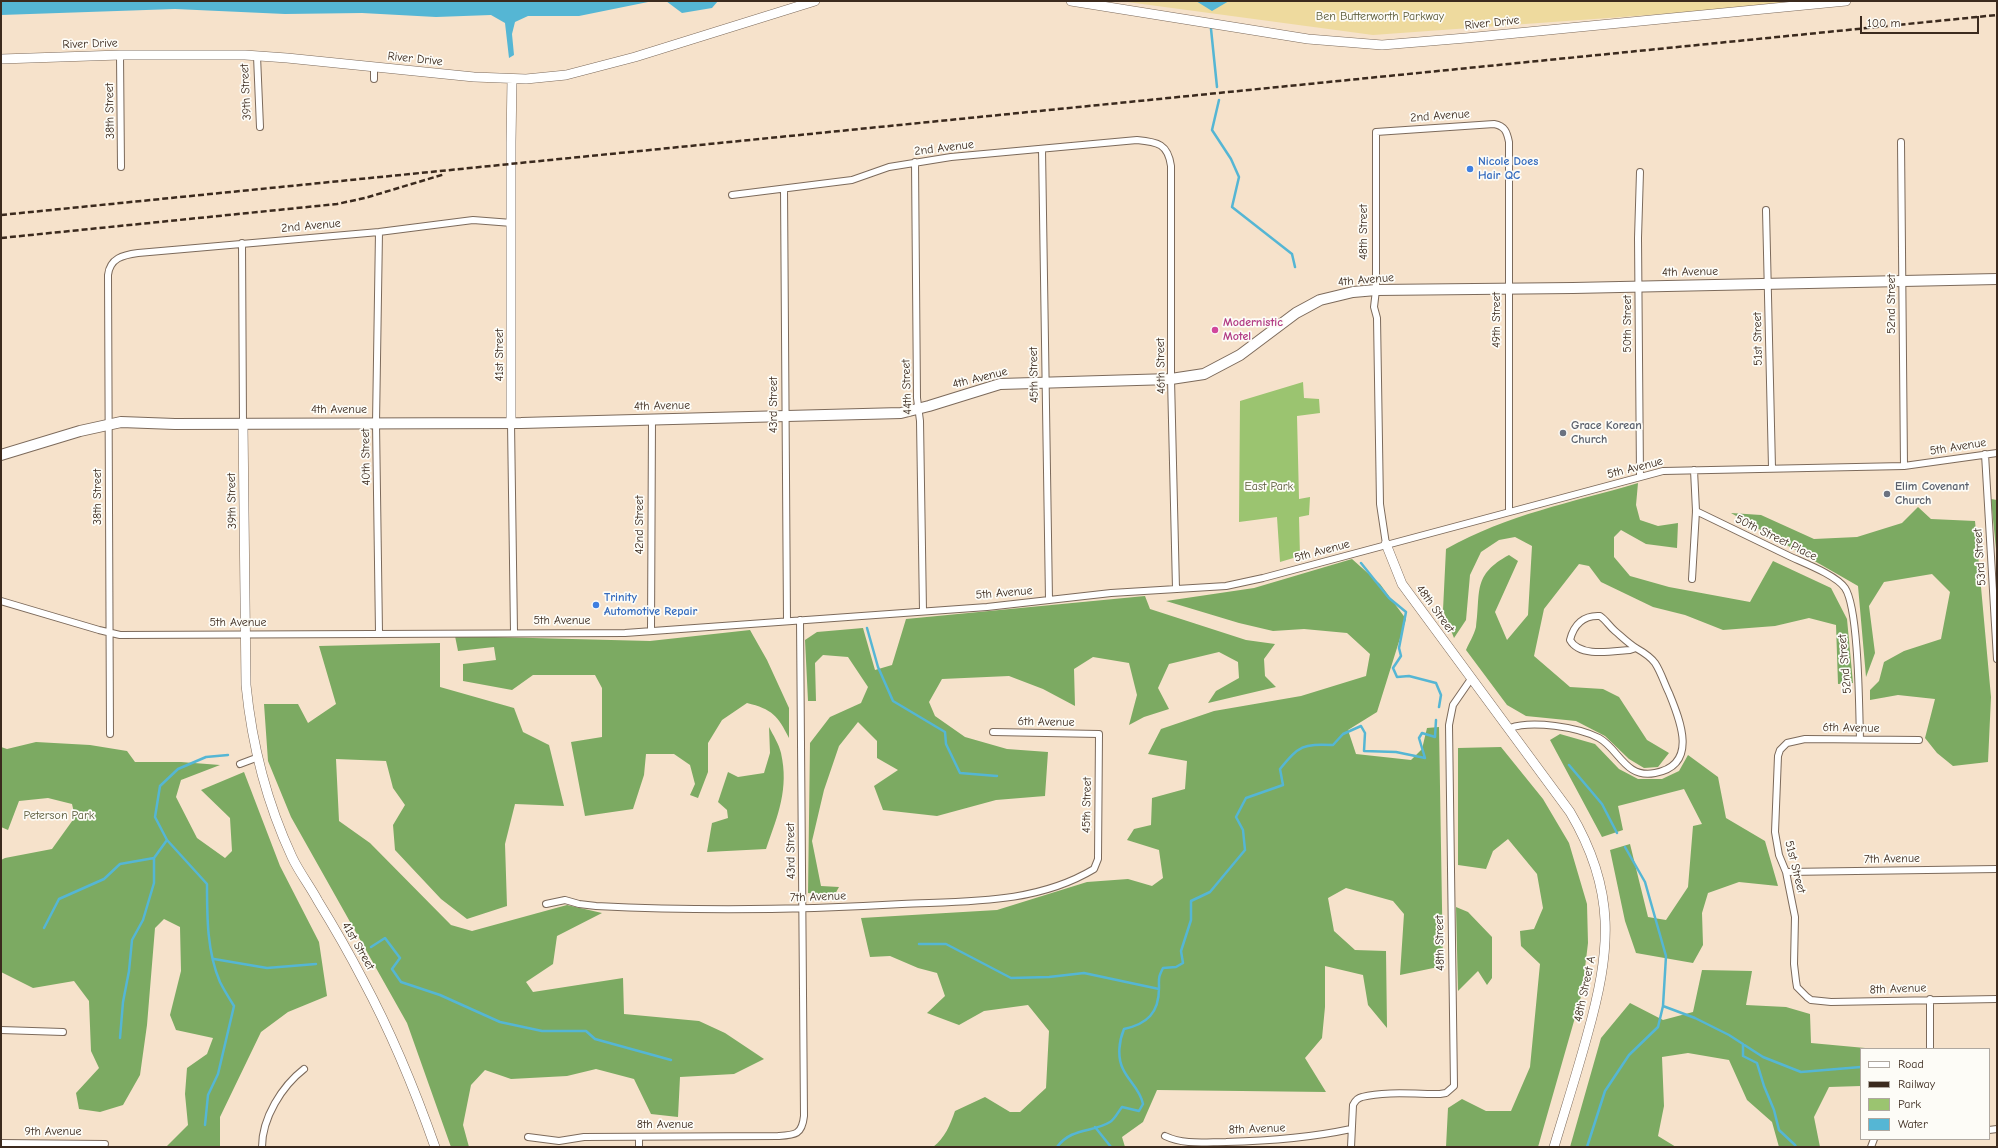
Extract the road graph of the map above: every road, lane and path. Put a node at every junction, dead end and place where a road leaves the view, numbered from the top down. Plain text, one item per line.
1 (815, 1) edge
2 (1071, 1) edge
3 (1846, 1) edge
4 (120, 55) junction
5 (256, 56) junction
6 (1, 59) edge
7 (374, 67) junction
8 (374, 79) dead end
9 (512, 79) junction
10 (260, 127) dead end
11 (1505, 129) joint
12 (1376, 132) joint
13 (1901, 142) dead end
14 (1162, 145) joint
15 (1042, 149) junction
16 (915, 162) junction
17 (122, 167) dead end
18 (1640, 172) dead end
19 (784, 189) junction
20 (732, 195) dead end
21 (1766, 210) dead end
22 (512, 223) junction
23 (379, 232) junction
24 (242, 243) junction
25 (113, 261) joint
26 (1997, 279) edge
27 (1902, 280) junction
28 (1768, 283) junction
29 (1639, 286) junction
30 (1508, 288) junction
31 (1376, 290) junction
32 (1172, 378) junction
33 (1045, 381) junction
34 (919, 409) junction
35 (785, 416) junction
36 (652, 419) junction
37 (376, 423) junction
38 (512, 423) junction
39 (243, 424) junction
40 (109, 425) junction
41 (1997, 452) edge
42 (1985, 454) junction
43 (1, 455) edge
44 (1904, 466) junction
45 (1772, 468) junction
46 (1694, 470) junction
47 (1640, 476) junction
48 (1509, 511) junction
49 (1696, 512) junction
50 (1386, 544) junction
51 (1692, 579) dead end
52 (1845, 588) joint
53 (1176, 589) junction
54 (1049, 600) junction
55 (1, 601) edge
56 (923, 611) junction
57 (800, 620) junction
58 (787, 621) junction
59 (110, 632) junction
60 (514, 632) junction
61 (651, 632) junction
62 (245, 634) junction
63 (380, 634) junction
64 (1636, 648) junction
65 (1997, 659) edge
66 (1472, 679) junction
67 (1510, 728) junction
68 (993, 732) dead end
69 (110, 734) dead end
70 (1099, 734) joint
71 (1860, 740) junction
72 (1919, 740) dead end
73 (1783, 746) joint
74 (256, 758) junction
75 (240, 764) dead end
76 (1997, 869) edge
77 (1786, 872) junction
78 (1088, 873) joint
79 (546, 904) dead end
80 (803, 910) junction
81 (1802, 993) joint
82 (1930, 999) junction
83 (1997, 999) edge
84 (1, 1030) edge
85 (63, 1032) dead end
86 (1930, 1048) edge
87 (304, 1069) dead end
88 (801, 1129) joint
89 (1351, 1129) junction
90 (1165, 1136) dead end
91 (528, 1137) dead end
92 (639, 1137) junction
93 (1, 1143) edge
94 (105, 1144) dead end
95 (262, 1147) edge
96 (436, 1147) edge
97 (639, 1147) edge
98 (1351, 1147) edge
99 (1554, 1147) edge

1 - 9 street, River Drive
2 - 3 street, River Drive
4 - 5 street, River Drive
4 - 6 street, River Drive
4 - 17 street, 38th Street
5 - 7 street, River Drive
5 - 10 street, 39th Street
7 - 8 street
7 - 9 street, River Drive
9 - 22 street, 41st Street
11 - 12 street, 2nd Avenue
11 - 30 street, 49th Street
12 - 31 street, 48th Street
13 - 27 street, 52nd Street
14 - 15 street, 2nd Avenue
14 - 32 street, 46th Street
15 - 16 street, 2nd Avenue
15 - 33 street, 45th Street
16 - 19 street, 2nd Avenue
16 - 34 street, 44th Street
18 - 29 street, 50th Street
19 - 20 street, 2nd Avenue
19 - 35 street, 43rd Street
21 - 28 street, 51st Street
22 - 23 street, 2nd Avenue
22 - 38 street, 41st Street
23 - 24 street, 2nd Avenue
23 - 37 street, 40th Street
24 - 25 street, 2nd Avenue
24 - 39 street, 39th Street
25 - 40 street, 38th Street
26 - 27 main road, 4th Avenue
27 - 28 main road, 4th Avenue
27 - 44 street, 52nd Street
28 - 29 main road, 4th Avenue
28 - 45 street, 51st Street
29 - 30 main road, 4th Avenue
29 - 47 street, 50th Street
30 - 31 main road, 4th Avenue
30 - 48 street, 49th Street
31 - 32 main road, 4th Avenue
31 - 50 street, 48th Street
32 - 33 main road, 4th Avenue
32 - 53 street, 46th Street
33 - 34 main road, 4th Avenue
33 - 54 street, 45th Street
34 - 35 main road, 4th Avenue
34 - 56 street, 44th Street
35 - 36 main road, 4th Avenue
35 - 58 street, 43rd Street
36 - 38 main road, 4th Avenue
36 - 61 street, 42nd Street
37 - 38 main road, 4th Avenue
37 - 39 main road, 4th Avenue
37 - 63 street, 40th Street
38 - 60 street, 41st Street
39 - 40 main road, 4th Avenue
39 - 62 street, 39th Street
40 - 43 main road, 4th Avenue
40 - 59 street, 38th Street
41 - 42 street, 5th Avenue
42 - 44 street, 5th Avenue
42 - 65 street, 53rd Street
44 - 45 street, 5th Avenue
45 - 46 street, 5th Avenue
46 - 47 street, 5th Avenue
46 - 49 street
47 - 48 street, 5th Avenue
48 - 50 street, 5th Avenue
49 - 51 street
49 - 52 street, 50th Street Place
50 - 53 street, 5th Avenue
50 - 66 street, 48th Street
52 - 71 street, 52nd Street
53 - 54 street, 5th Avenue
54 - 56 street, 5th Avenue
55 - 59 street, 5th Avenue
56 - 57 street, 5th Avenue
57 - 58 street, 5th Avenue
57 - 80 street, 43rd Street
58 - 61 street, 5th Avenue
59 - 62 street, 5th Avenue
59 - 69 street, 38th Street
60 - 61 street, 5th Avenue
60 - 63 street, 5th Avenue
62 - 63 street, 5th Avenue
62 - 74 street, 39th Street
64 - 64 street
64 - 67 street
66 - 67 street, 48th Street A
66 - 89 street, 48th Street
67 - 99 street, 48th Street A
68 - 70 street, 6th Avenue
70 - 78 street, 45th Street
71 - 72 street, 6th Avenue
71 - 73 street, 6th Avenue
73 - 77 street, 51st Street
74 - 75 street
74 - 96 street, 41st Street
76 - 77 street, 7th Avenue
77 - 81 street, 51st Street
78 - 80 street, 7th Avenue
79 - 80 street, 7th Avenue
80 - 88 street, 43rd Street
81 - 82 street, 8th Avenue
82 - 83 street, 8th Avenue
82 - 86 street
84 - 85 street
87 - 95 street
88 - 92 street, 8th Avenue
89 - 90 street, 8th Avenue
89 - 98 street
91 - 92 street, 8th Avenue
92 - 97 street
93 - 94 street, 9th Avenue

